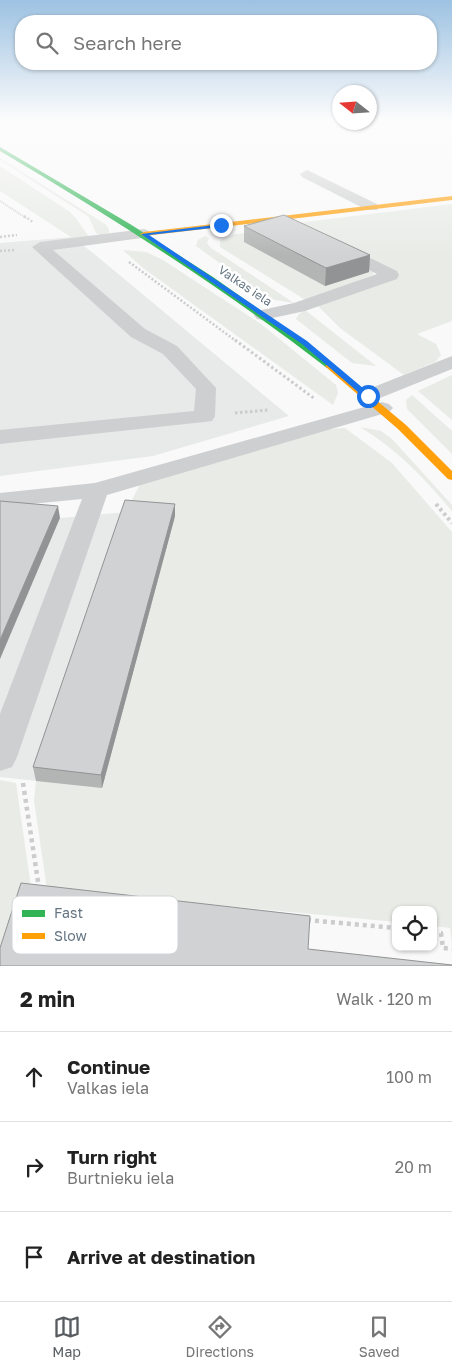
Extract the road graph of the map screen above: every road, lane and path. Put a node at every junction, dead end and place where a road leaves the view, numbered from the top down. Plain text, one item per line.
1 (29, 166) edge
2 (307, 174) dead end
3 (452, 198) edge
4 (0, 201) edge
5 (372, 207) junction
6 (279, 219) junction
7 (36, 230) dead end
8 (144, 234) junction
9 (306, 234) edge
10 (18, 235) dead end
11 (0, 237) edge
12 (324, 242) edge
13 (123, 258) dead end
14 (263, 315) junction
15 (452, 362) edge
16 (317, 400) dead end
17 (375, 402) junction
18 (269, 410) dead end
19 (204, 416) junction
20 (0, 437) edge
21 (452, 477) edge
22 (97, 490) junction
23 (0, 500) edge
24 (7, 768) edge
25 (40, 896) edge
26 (297, 920) edge
27 (392, 928) edge
28 (437, 932) edge
29 (452, 949) edge

1 - 8 main road, Valkas iela
2 - 5 lane
3 - 5 main road
4 - 7 path
5 - 6 main road
6 - 8 main road
6 - 9 lane
8 - 14 main road, Valkas iela
8 - 19 lane
10 - 11 path
12 - 14 lane
13 - 16 path
14 - 17 main road, Valkas iela
15 - 17 lane
17 - 21 main road, Valkas iela
17 - 22 lane
18 - 19 path
19 - 20 lane
22 - 23 lane
22 - 24 lane
24 - 25 path
26 - 27 path
28 - 29 path

